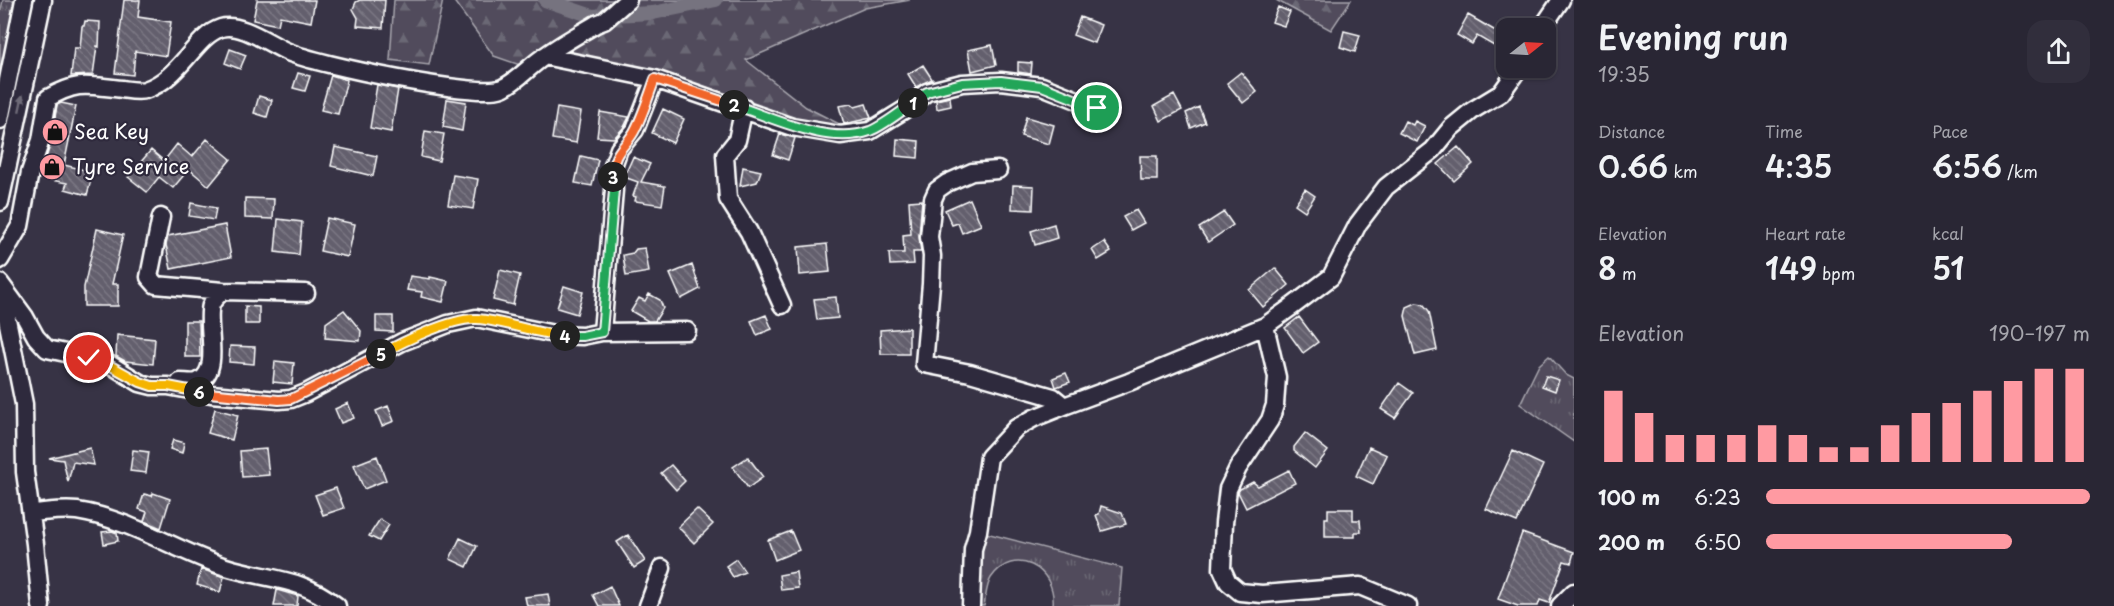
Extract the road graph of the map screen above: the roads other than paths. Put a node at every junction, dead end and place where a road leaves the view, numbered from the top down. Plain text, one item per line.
1 (24, 0) edge
2 (44, 0) edge
3 (1561, 0) edge
4 (624, 4) edge
5 (1549, 18) edge
6 (544, 56) junction
7 (1512, 78) edge
8 (655, 79) junction
9 (744, 108) junction
10 (1097, 108) dead end
11 (0, 120) edge
12 (998, 170) dead end
13 (0, 202) edge
14 (161, 217) dead end
15 (0, 260) edge
16 (0, 283) edge
17 (223, 291) junction
18 (306, 293) dead end
19 (782, 305) dead end
20 (1265, 326) junction
21 (687, 331) dead end
22 (602, 332) junction
23 (168, 386) junction
24 (1064, 406) junction
25 (31, 513) junction
26 (662, 568) dead end
27 (1574, 592) edge
28 (1574, 600) edge
29 (41, 606) edge
30 (337, 606) edge
31 (648, 606) edge
32 (971, 606) edge
33 (1408, 606) edge
34 (1560, 606) edge
35 (1572, 606) edge

1 - 11 street
13 -> 2 street
3 - 5 street
4 - 6 street
6 - 8 street
6 - 15 street
7 - 20 street
8 - 9 street
8 - 22 street
9 - 10 street
9 - 19 street
12 - 24 street
14 - 17 street
16 - 23 street
16 - 25 street
17 - 18 street
17 - 23 street
20 - 24 street
20 - 33 street
21 - 22 street
22 - 23 street
24 - 32 street
25 - 29 street
25 - 30 street
26 - 31 street
27 - 34 street
28 - 35 street

